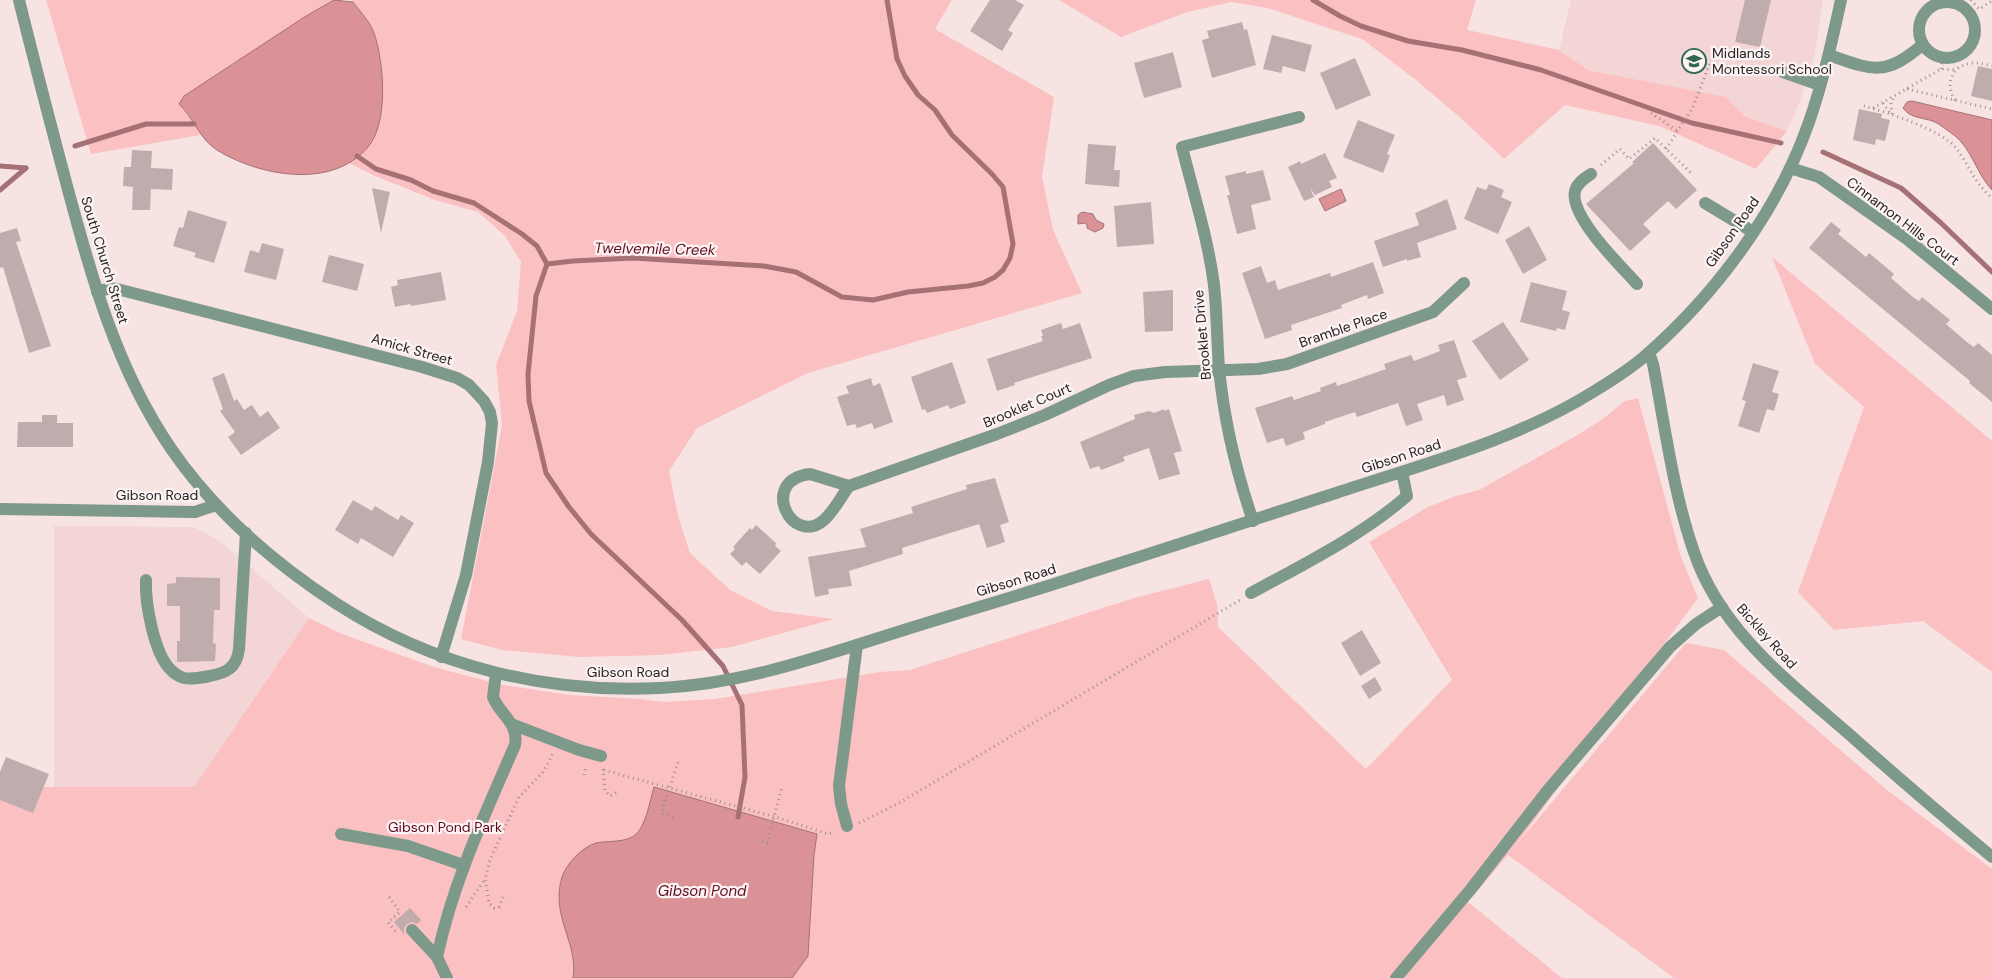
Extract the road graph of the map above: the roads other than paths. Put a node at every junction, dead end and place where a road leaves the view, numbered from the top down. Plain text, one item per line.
1 (19, 0) edge
2 (1841, 0) edge
3 (1931, 3) edge
4 (1922, 45) junction
5 (1829, 55) junction
6 (1783, 72) dead end
7 (1820, 85) junction
8 (1299, 117) dead end
9 (1790, 168) junction
10 (1591, 174) road end
11 (1705, 202) dead end
12 (1753, 232) junction
13 (1464, 283) dead end
14 (1637, 284) dead end
15 (97, 292) junction
16 (1992, 309) edge
17 (1649, 353) junction
18 (1219, 369) junction
19 (1402, 472) junction
20 (849, 486) junction
21 (216, 505) junction
22 (0, 509) edge
23 (1253, 521) junction
24 (246, 533) junction
25 (146, 580) dead end
26 (1251, 593) road end
27 (1722, 607) junction
28 (857, 645) junction
29 (441, 657) junction
30 (496, 673) junction
31 (514, 725) junction
32 (600, 760) road end
33 (847, 826) road end
34 (341, 834) dead end
35 (1992, 857) edge
36 (463, 865) junction
37 (412, 930) dead end
38 (437, 957) junction
39 (448, 978) edge
40 (1396, 978) edge

1 - 15 street, South Church Street
2 - 5 street, Gibson Road
3 - 4 street
3 - 4 street
4 - 5 street
5 - 7 street, Gibson Road
6 - 7 street
7 - 9 street, Gibson Road
8 - 18 street, Brooklet Drive
9 - 12 street, Gibson Road
9 - 16 street, Cinnamon Hills Court
10 - 14 street
11 - 12 street
12 - 17 street, Gibson Road
13 - 18 street, Bramble Place
15 - 21 street, South Church Street
15 - 29 street, Amick Street
17 - 19 street, Gibson Road
17 - 27 street, Bickley Road
18 - 20 street, Brooklet Court
18 - 23 street, Brooklet Drive
19 - 23 street, Gibson Road
19 - 26 street
20 - 20 street
21 - 22 street, Gibson Road
21 - 24 street, Gibson Road
23 - 28 street, Gibson Road
24 - 25 street
24 - 29 street, Gibson Road
27 - 35 street, Bickley Road
27 - 40 street
28 - 30 street, Gibson Road
28 - 33 street
29 - 30 street, Gibson Road
30 - 31 street
31 - 32 street
31 - 36 street
34 - 36 street
36 - 38 street
37 - 38 street
38 - 39 street

